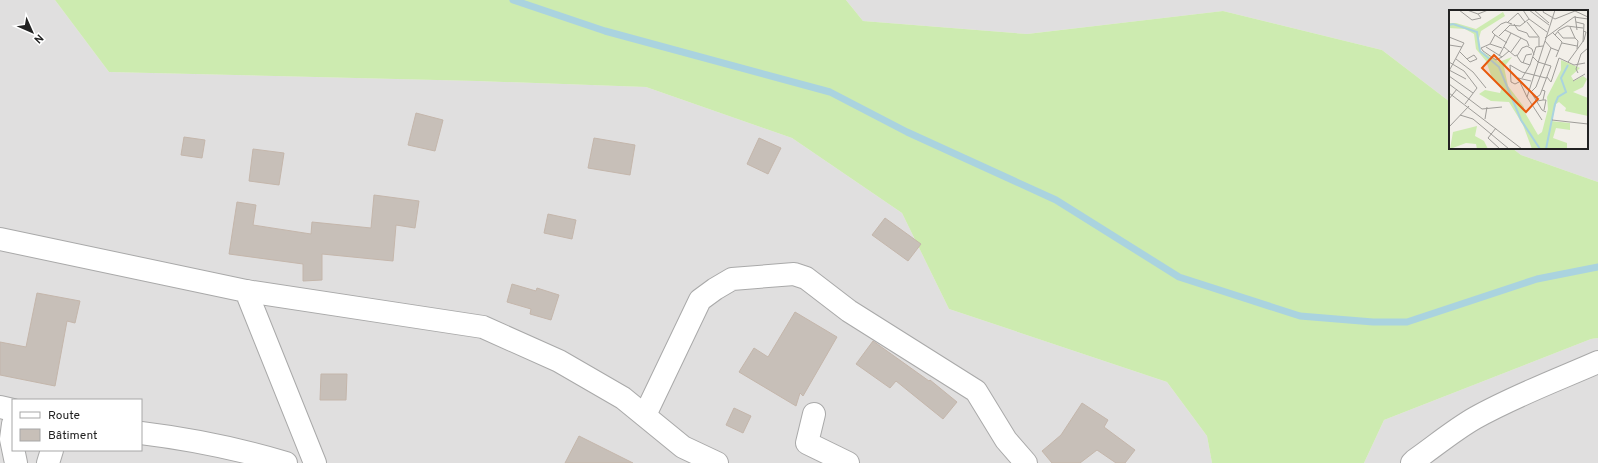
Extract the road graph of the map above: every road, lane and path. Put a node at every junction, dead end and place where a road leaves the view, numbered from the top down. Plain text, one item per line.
1 (0, 239) edge
2 (246, 291) junction
3 (1598, 362) edge
4 (0, 407) edge
5 (12, 410) edge
6 (814, 414) dead end
7 (645, 415) junction
8 (12, 432) edge
9 (142, 433) edge
10 (12, 444) edge
11 (14, 451) edge
12 (52, 451) edge
13 (262, 459) edge
14 (16, 463) edge
15 (48, 463) edge
16 (286, 463) edge
17 (315, 463) edge
18 (717, 463) edge
19 (848, 463) edge
20 (1026, 463) edge
21 (1412, 463) edge

1 - 2 street
2 - 7 street
2 - 17 street
3 - 21 street
4 - 5 street
6 - 19 street
7 - 18 street
7 - 20 street
8 - 10 street
9 - 13 street
11 - 14 street
12 - 15 street
13 - 16 street

